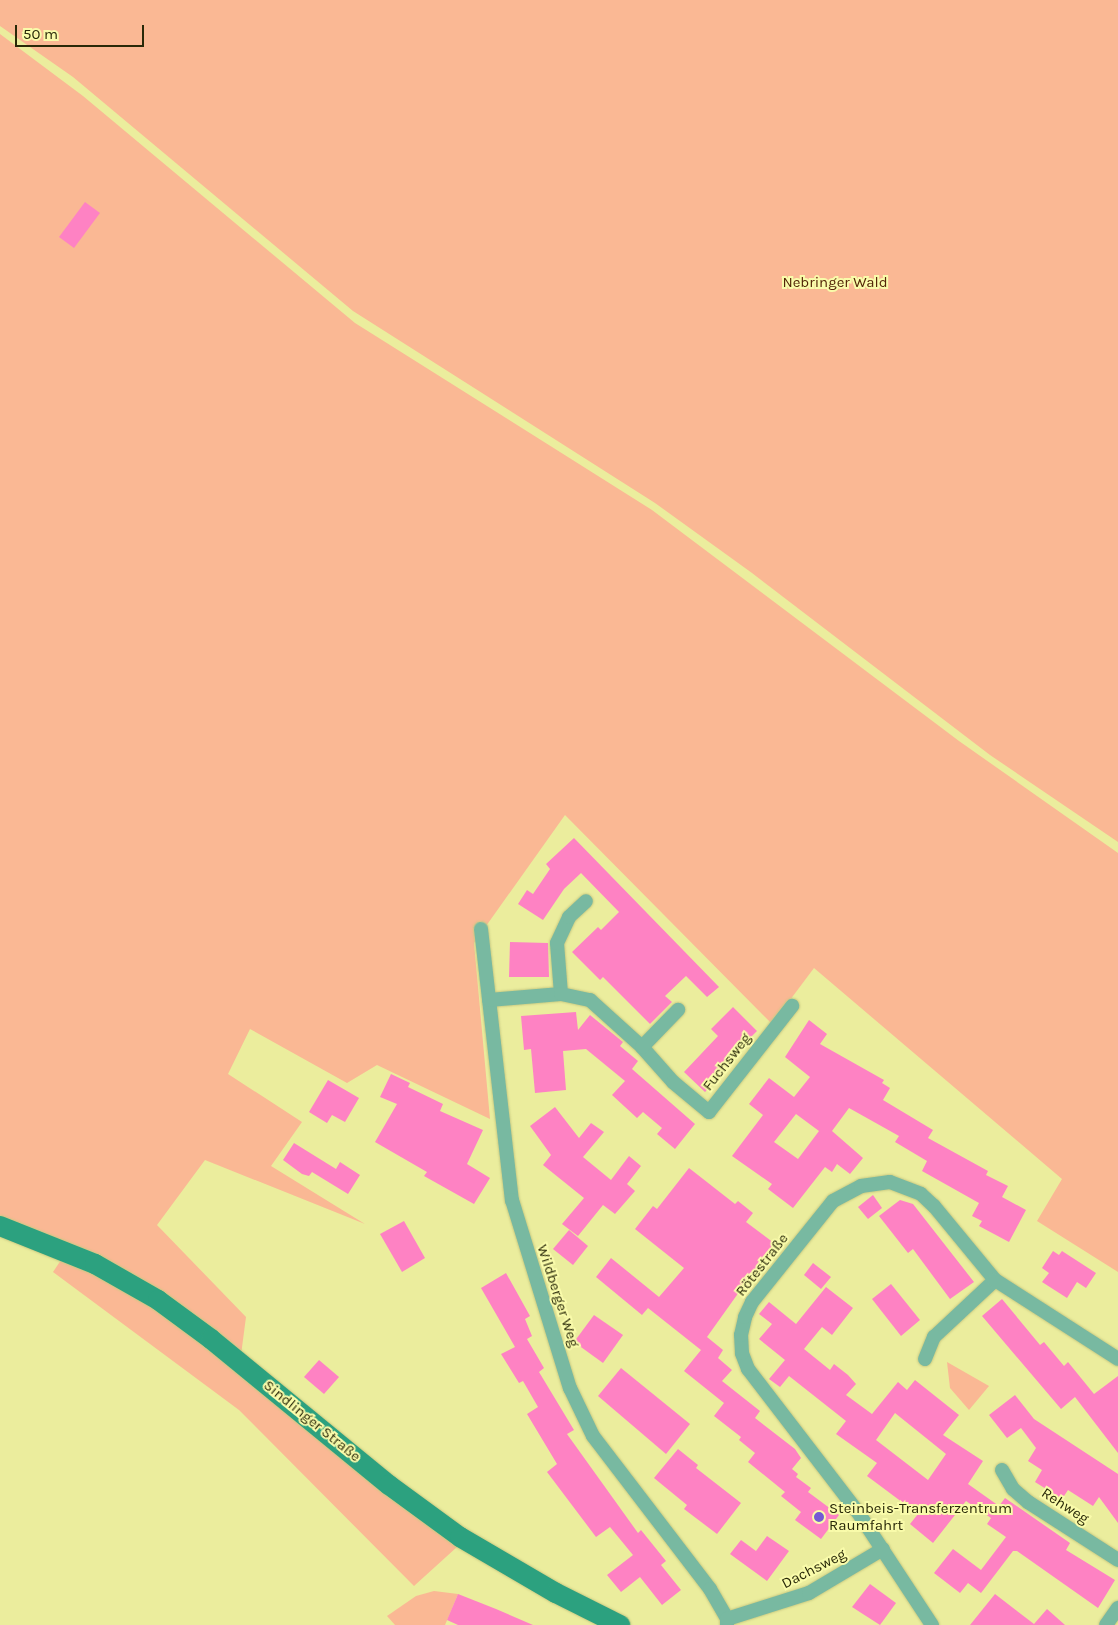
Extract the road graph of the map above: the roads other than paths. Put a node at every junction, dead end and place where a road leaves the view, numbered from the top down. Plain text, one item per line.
1 (586, 901) dead end
2 (481, 929) dead end
3 (561, 994) junction
4 (489, 1000) junction
5 (792, 1006) dead end
6 (678, 1010) dead end
7 (642, 1047) junction
8 (0, 1226) edge
9 (995, 1280) junction
10 (925, 1359) dead end
11 (1118, 1360) edge
12 (1002, 1470) dead end
13 (883, 1549) junction
14 (1118, 1560) edge
15 (1118, 1608) edge
16 (727, 1622) edge
17 (620, 1625) edge
18 (932, 1625) edge
19 (1106, 1625) edge

1 - 3 street
2 - 4 street, Wildberger Weg
3 - 4 street, Fuchsweg
3 - 7 street, Fuchsweg
4 - 16 street, Wildberger Weg
5 - 7 street, Fuchsweg
6 - 7 street
8 - 17 street, Sindlinger Straße
9 - 10 street
9 - 11 street, Rötestraße
9 - 13 street, Rötestraße
12 - 14 street, Rehweg
13 - 16 street, Dachsweg
13 - 18 street, Rötestraße
15 - 19 street

